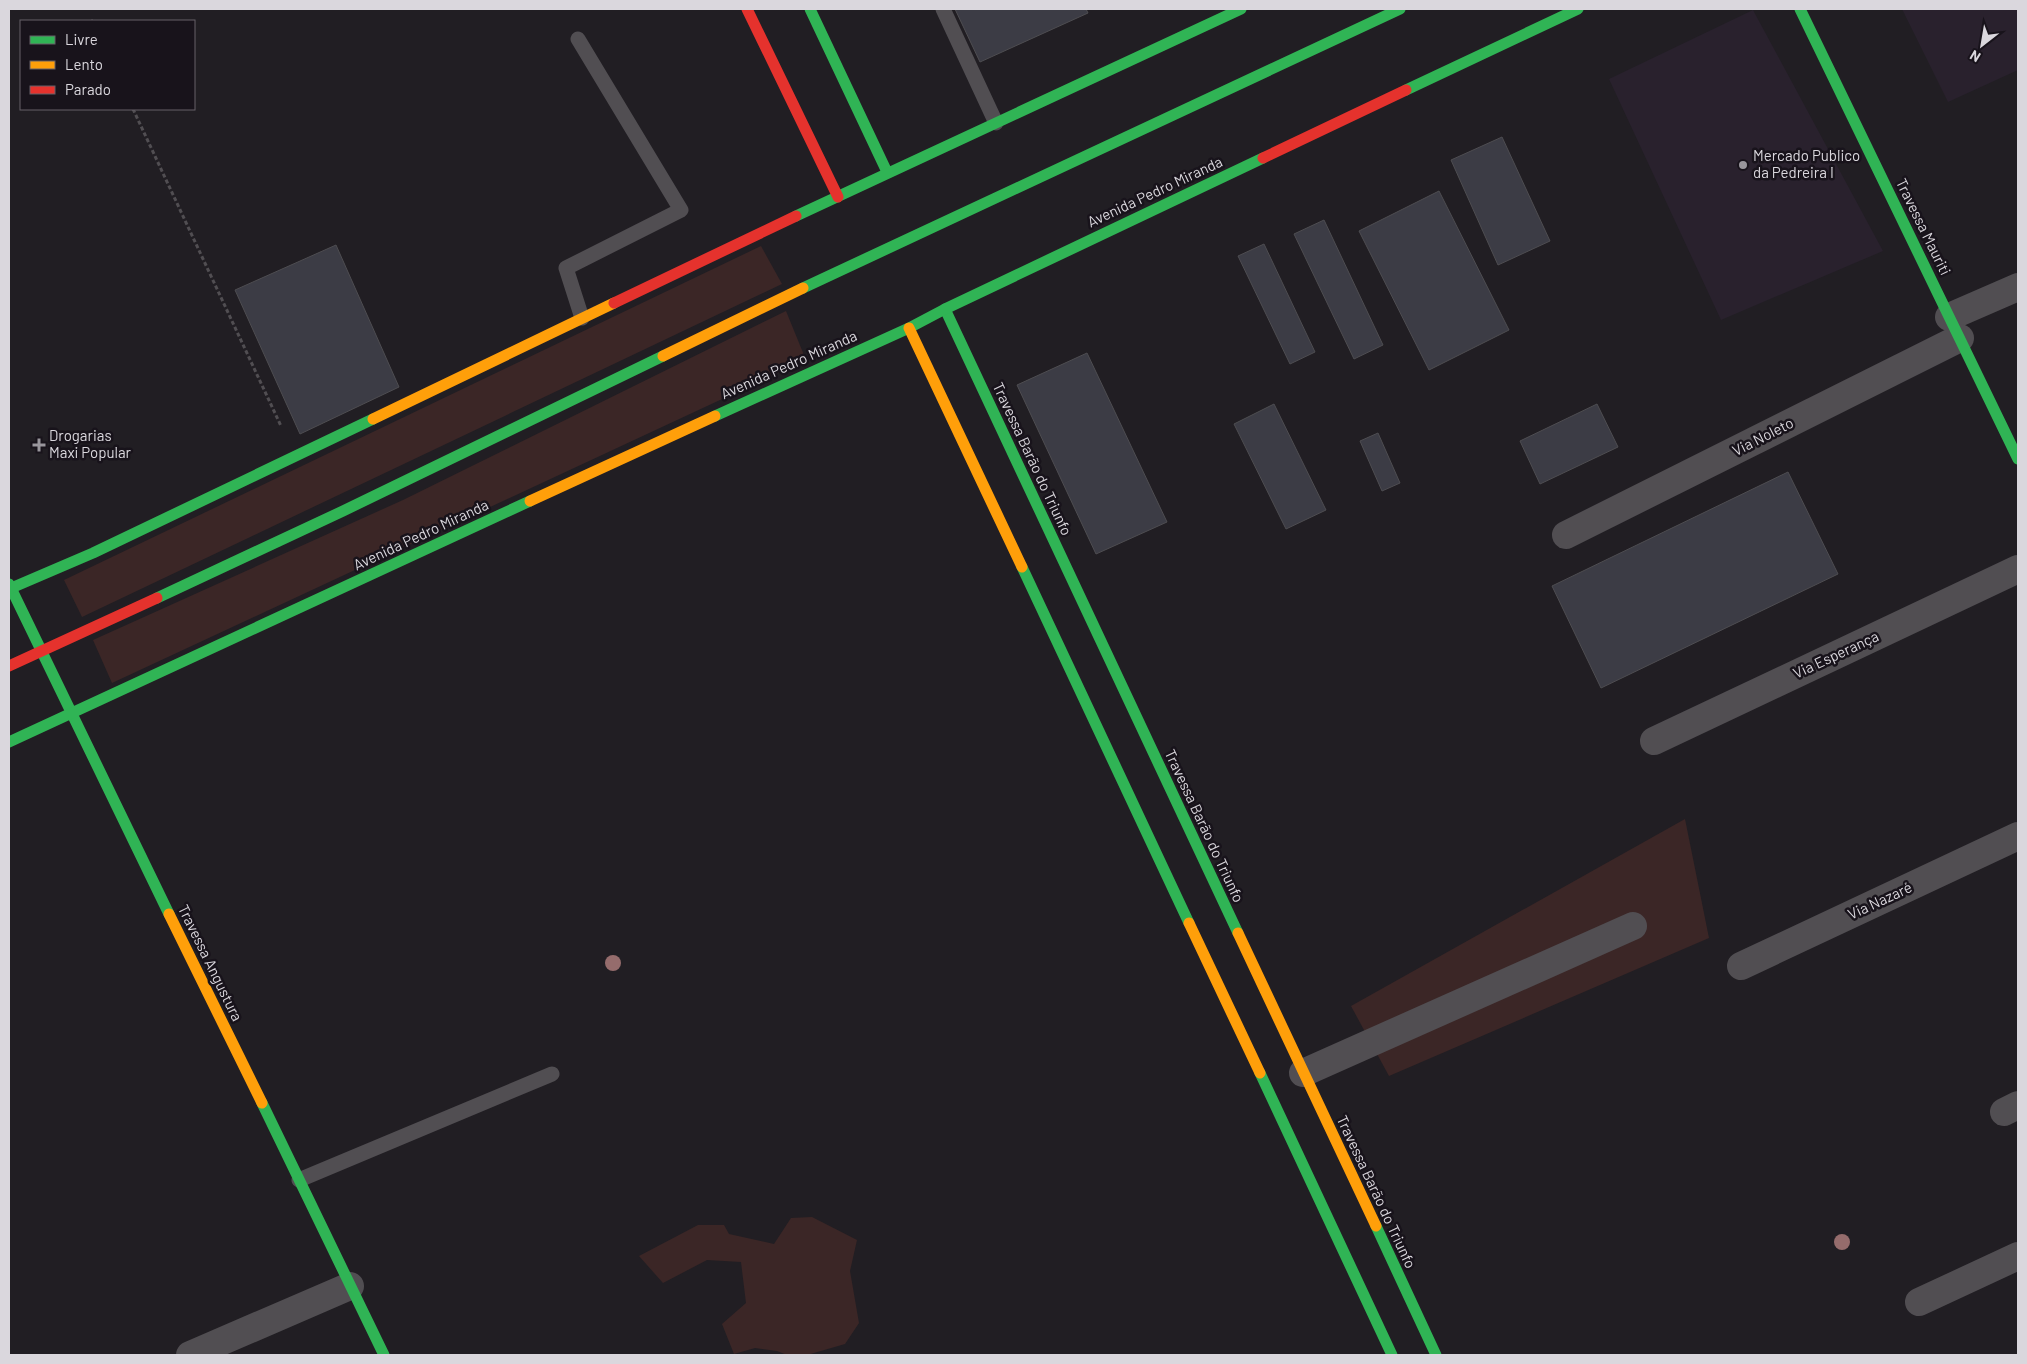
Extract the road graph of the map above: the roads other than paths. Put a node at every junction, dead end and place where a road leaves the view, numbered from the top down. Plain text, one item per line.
1 (747, 9) edge
2 (810, 9) edge
3 (943, 9) edge
4 (1241, 9) edge
5 (1400, 9) edge
6 (1578, 9) edge
7 (1800, 9) edge
8 (578, 39) dead end
9 (996, 123) junction
10 (888, 172) junction
11 (838, 197) junction
12 (2018, 287) edge
13 (945, 309) junction
14 (582, 318) junction
15 (910, 328) junction
16 (1955, 328) junction
17 (2018, 459) edge
18 (1566, 535) dead end
19 (2018, 569) edge
20 (9, 587) edge
21 (40, 651) junction
22 (9, 666) edge
23 (72, 713) junction
24 (1654, 741) dead end
25 (9, 742) edge
26 (2018, 836) edge
27 (1633, 926) dead end
28 (1741, 966) dead end
29 (1303, 1073) junction
30 (552, 1074) dead end
31 (299, 1180) junction
32 (2018, 1256) edge
33 (350, 1286) junction
34 (1919, 1302) dead end
35 (190, 1355) edge
36 (384, 1355) edge
37 (1392, 1355) edge
38 (1436, 1355) edge

1 - 11 main road
2 - 10 main road
3 - 9 lane
4 - 9 main road
5 - 21 main road
6 - 13 main road, Avenida Pedro Miranda
7 - 16 main road, Travessa Mauriti
8 - 14 lane
9 - 10 main road
10 - 11 main road
11 - 14 main road
12 - 16 street, Via Noleto
13 - 15 main road, Avenida Pedro Miranda
13 - 29 main road, Travessa Barão do Triunfo
14 - 20 main road
15 - 23 main road, Avenida Pedro Miranda
15 - 37 main road
16 - 17 main road, Travessa Mauriti
16 - 18 street, Via Noleto
19 - 24 street, Via Esperança
20 - 21 main road, Travessa Angustura
21 - 22 main road
21 - 23 main road, Travessa Angustura
23 - 25 main road, Avenida Pedro Miranda
23 - 31 main road, Travessa Angustura
26 - 28 street, Via Nazaré
27 - 29 street
29 - 38 main road, Travessa Barão do Triunfo
30 - 31 lane
31 - 33 main road, Travessa Angustura
32 - 34 street
33 - 35 street
33 - 36 main road, Travessa Angustura

